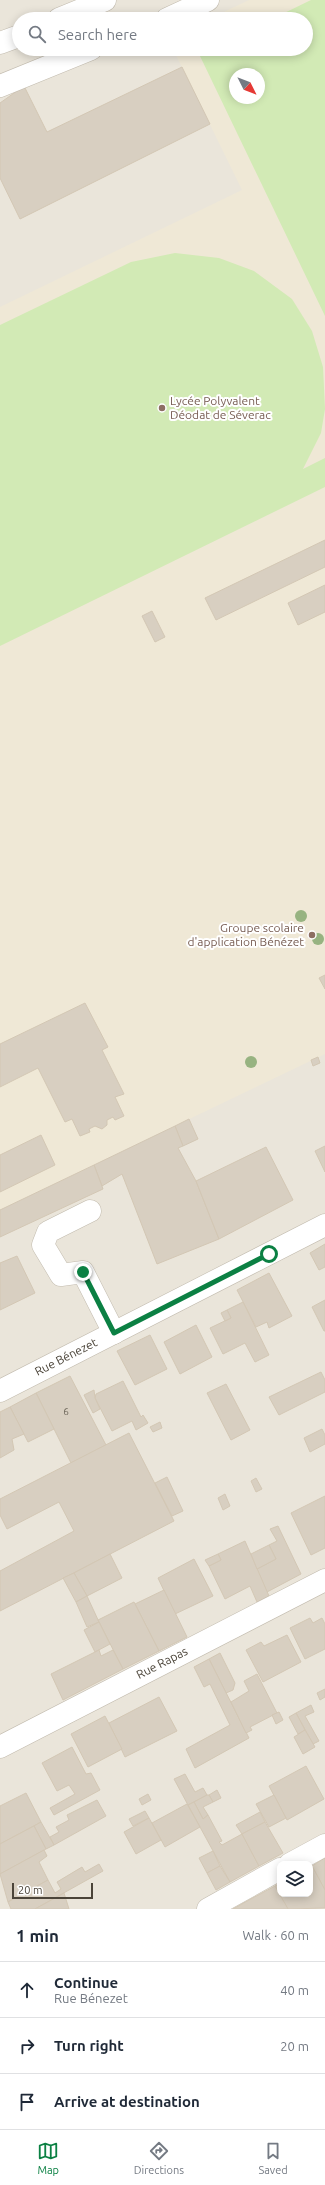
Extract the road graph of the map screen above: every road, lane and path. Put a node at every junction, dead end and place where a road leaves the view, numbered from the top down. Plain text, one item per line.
1 (105, 0) edge
2 (208, 0) edge
3 (76, 12) edge
4 (182, 12) edge
5 (12, 39) edge
6 (0, 43) edge
7 (74, 56) edge
8 (0, 86) edge
9 (90, 1211) dead end
10 (325, 1225) edge
11 (114, 1333) junction
12 (0, 1391) edge
13 (325, 1580) edge
14 (0, 1746) edge
15 (325, 1845) edge
16 (296, 1861) edge
17 (277, 1871) edge
18 (208, 1909) edge

1 - 3 street
2 - 4 street
5 - 6 street
7 - 8 street
9 - 11 street
10 - 11 street, Rue Bénezet
11 - 12 street, Rue Bénezet
13 - 14 street, Rue Rapas
15 - 16 street
17 - 18 street

